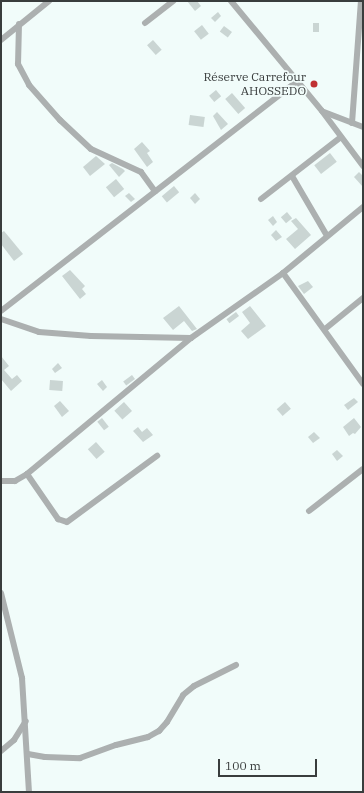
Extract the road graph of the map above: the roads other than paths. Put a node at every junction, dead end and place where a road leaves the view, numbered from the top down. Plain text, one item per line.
1 (49, 1) edge
2 (173, 1) edge
3 (231, 1) edge
4 (361, 1) edge
5 (145, 23) dead end
6 (19, 24) junction
7 (1, 40) edge
8 (297, 81) junction
9 (322, 111) junction
10 (352, 123) junction
11 (363, 127) edge
12 (341, 137) junction
13 (363, 166) edge
14 (292, 176) junction
15 (155, 191) junction
16 (261, 199) dead end
17 (363, 207) edge
18 (327, 236) junction
19 (283, 273) junction
20 (363, 298) edge
21 (1, 311) edge
22 (1, 319) edge
23 (325, 330) junction
24 (191, 338) junction
25 (363, 384) edge
26 (157, 456) dead end
27 (363, 469) edge
28 (27, 474) junction
29 (1, 481) edge
30 (309, 510) dead end
31 (1, 593) edge
32 (236, 665) dead end
33 (26, 721) junction
34 (1, 751) edge
35 (28, 754) junction
36 (29, 792) edge

1 - 6 street
2 - 5 street
3 - 8 street
4 - 10 street
6 - 7 street
6 - 15 street
8 - 9 street
8 - 15 street
9 - 10 street
9 - 12 street
10 - 11 street
12 - 13 street
12 - 14 street
14 - 16 street
14 - 18 street
15 - 21 street
17 - 18 street
18 - 19 street
19 - 23 street
19 - 24 street
20 - 23 street
22 - 24 street
23 - 25 street
24 - 28 street
26 - 28 street
27 - 30 street
28 - 29 street
31 - 33 street
32 - 35 street
33 - 34 street
33 - 35 street
35 - 36 street

